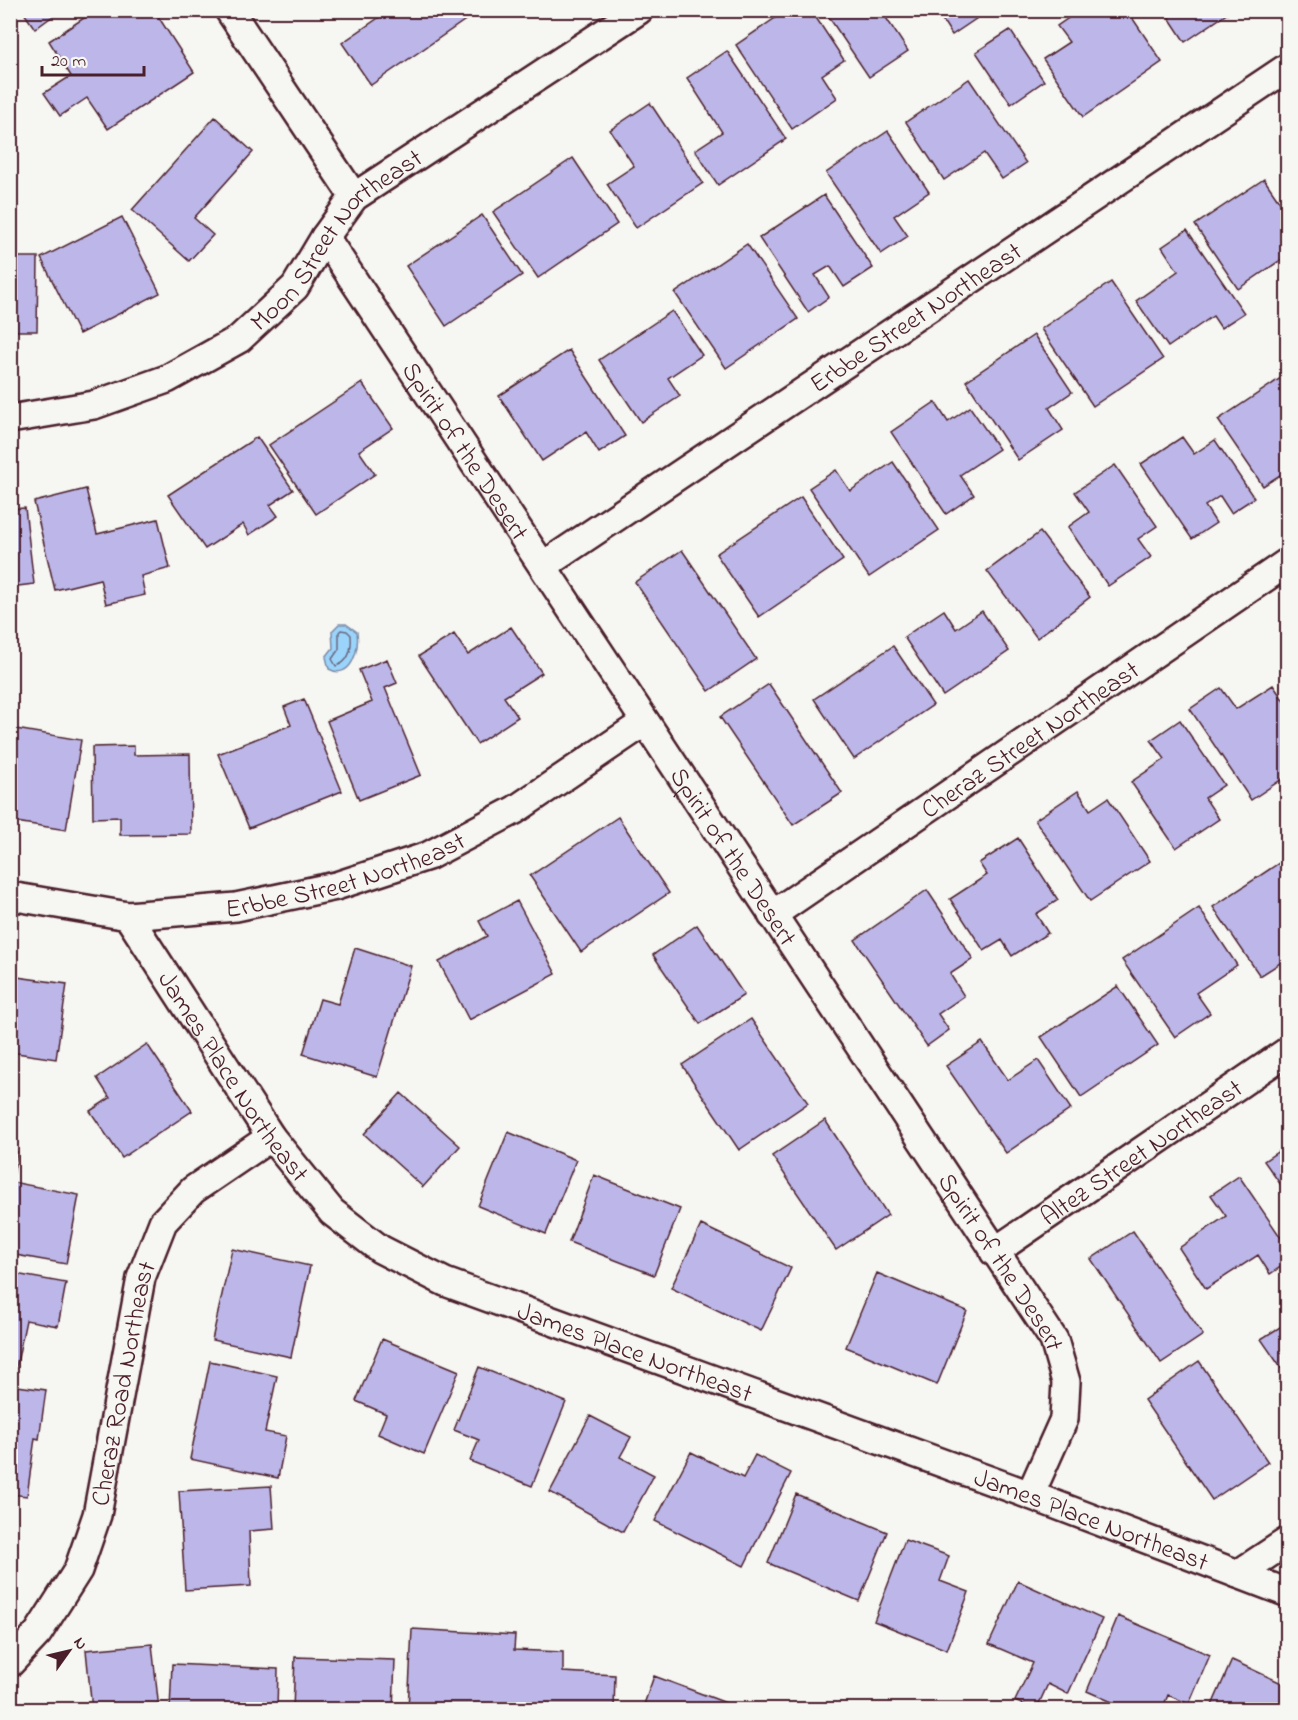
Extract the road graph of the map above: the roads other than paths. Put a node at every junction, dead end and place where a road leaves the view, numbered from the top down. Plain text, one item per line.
1 (229, 10) edge
2 (639, 10) edge
3 (1287, 67) edge
4 (354, 198) junction
5 (325, 237) junction
6 (10, 419) edge
7 (1287, 562) edge
8 (543, 566) junction
9 (645, 722) junction
10 (10, 896) edge
11 (772, 915) junction
12 (128, 916) junction
13 (1287, 1051) edge
14 (271, 1137) junction
15 (994, 1252) junction
16 (1030, 1495) junction
17 (1287, 1541) edge
18 (1238, 1574) junction
19 (1287, 1593) edge
20 (10, 1663) edge

1 - 4 street
2 - 4 street, Moon Street Northeast
3 - 8 street, Erbbe Street Northeast
4 - 5 street, Moon Street Northeast
5 - 6 street, Moon Street Northeast
5 - 8 street, Spirit of the Desert
7 - 11 street, Cheraz Street Northeast
8 - 9 street, Spirit of the Desert
9 - 11 street, Spirit of the Desert
9 - 12 street, Erbbe Street Northeast
10 - 12 street, Erbbe Street Northeast
11 - 15 street, Spirit of the Desert
12 - 14 street, James Place Northeast
13 - 15 street, Altez Street Northeast
14 - 16 street, James Place Northeast
14 - 20 street, Cheraz Road Northeast
15 - 16 street, Spirit of the Desert
16 - 18 street, James Place Northeast
17 - 18 street
18 - 19 street, James Place Northeast

